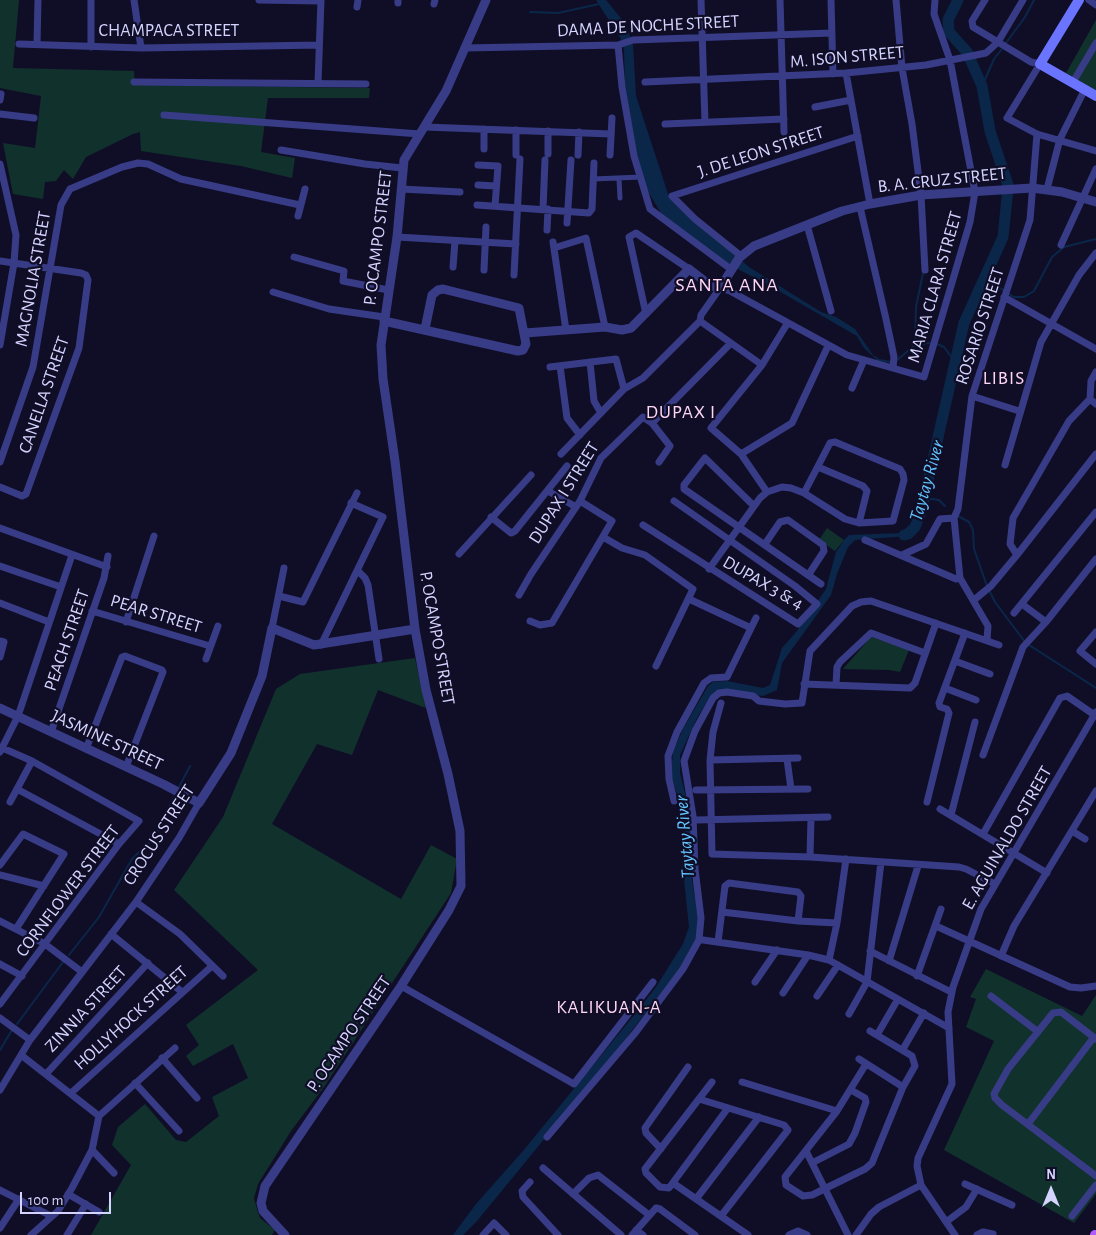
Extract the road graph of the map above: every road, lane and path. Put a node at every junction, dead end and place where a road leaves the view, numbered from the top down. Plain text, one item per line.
1 (38, 0) edge
2 (91, 0) edge
3 (134, 0) edge
4 (260, 0) edge
5 (321, 0) edge
6 (486, 0) edge
7 (701, 0) edge
8 (780, 0) edge
9 (832, 0) edge
10 (896, 0) edge
11 (935, 0) edge
12 (985, 0) edge
13 (1023, 0) edge
14 (1079, 0) edge
15 (1089, 0) edge
16 (1096, 4) edge
17 (832, 33) junction
18 (781, 34) junction
19 (703, 37) junction
20 (998, 42) junction
21 (1096, 43) edge
22 (19, 44) dead end
23 (37, 44) junction
24 (319, 45) junction
25 (619, 45) junction
26 (91, 47) junction
27 (141, 48) junction
28 (465, 48) junction
29 (950, 60) junction
30 (1040, 64) junction
31 (902, 68) junction
32 (846, 73) junction
33 (834, 74) junction
34 (782, 77) junction
35 (704, 78) junction
36 (134, 82) dead end
37 (645, 82) dead end
38 (1073, 82) junction
39 (318, 83) junction
40 (366, 84) dead end
41 (1085, 89) junction
42 (1096, 96) edge
43 (851, 100) junction
44 (815, 107) dead end
45 (0, 114) edge
46 (164, 115) dead end
47 (34, 118) dead end
48 (612, 118) dead end
49 (784, 119) junction
50 (705, 122) junction
51 (665, 124) dead end
52 (484, 129) junction
53 (423, 130) junction
54 (516, 130) junction
55 (548, 131) junction
56 (579, 132) junction
57 (784, 132) dead end
58 (611, 134) junction
59 (1037, 134) junction
60 (858, 136) junction
61 (1060, 139) junction
62 (484, 149) dead end
63 (280, 150) dead end
64 (1096, 151) edge
65 (578, 155) dead end
66 (610, 155) dead end
67 (571, 160) dead end
68 (594, 163) dead end
69 (0, 164) edge
70 (478, 166) dead end
71 (402, 168) junction
72 (1096, 170) edge
73 (640, 177) junction
74 (593, 179) junction
75 (619, 179) junction
76 (478, 185) dead end
77 (496, 186) junction
78 (1032, 188) junction
79 (401, 189) junction
80 (1047, 189) junction
81 (305, 190) dead end
82 (460, 192) dead end
83 (975, 192) junction
84 (921, 195) junction
85 (1084, 197) junction
86 (620, 198) dead end
87 (1096, 202) edge
88 (870, 204) junction
89 (300, 205) junction
90 (477, 205) dead end
91 (495, 206) junction
92 (518, 207) junction
93 (860, 207) junction
94 (546, 209) junction
95 (568, 210) junction
96 (298, 216) dead end
97 (567, 223) dead end
98 (807, 225) junction
99 (486, 227) dead end
100 (547, 230) dead end
101 (396, 237) junction
102 (455, 241) junction
103 (485, 243) junction
104 (516, 244) junction
105 (1061, 245) dead end
106 (1096, 253) edge
107 (294, 257) dead end
108 (740, 257) junction
109 (0, 261) edge
110 (14, 263) junction
111 (453, 267) dead end
112 (50, 269) junction
113 (689, 269) junction
114 (732, 269) junction
115 (484, 270) dead end
116 (925, 270) dead end
117 (514, 275) dead end
118 (720, 288) junction
119 (388, 290) junction
120 (1006, 291) junction
121 (273, 292) dead end
122 (830, 311) dead end
123 (646, 314) junction
124 (384, 319) junction
125 (700, 321) junction
126 (1051, 323) junction
127 (787, 324) junction
128 (605, 327) junction
129 (425, 329) junction
130 (566, 330) junction
131 (525, 333) junction
132 (731, 343) junction
133 (0, 345) edge
134 (828, 346) junction
135 (1096, 349) edge
136 (864, 360) junction
137 (590, 362) junction
138 (894, 362) junction
139 (762, 365) junction
140 (560, 366) junction
141 (550, 367) dead end
142 (1096, 372) edge
143 (852, 388) dead end
144 (624, 389) junction
145 (972, 396) junction
146 (1093, 402) edge
147 (1019, 411) junction
148 (601, 413) junction
149 (652, 423) junction
150 (580, 435) junction
151 (561, 454) dead end
152 (741, 454) junction
153 (1096, 454) edge
154 (0, 462) edge
155 (659, 462) dead end
156 (1005, 465) dead end
157 (567, 466) dead end
158 (818, 467) junction
159 (530, 475) dead end
160 (0, 487) edge
161 (548, 491) junction
162 (357, 492) dead end
163 (766, 492) junction
164 (804, 493) junction
165 (674, 501) dead end
166 (351, 504) junction
167 (578, 504) junction
168 (754, 506) junction
169 (1096, 512) edge
170 (491, 517) junction
171 (954, 518) junction
172 (859, 523) junction
173 (643, 525) dead end
174 (739, 527) junction
175 (0, 528) edge
176 (154, 536) dead end
177 (603, 537) junction
178 (730, 540) junction
179 (865, 540) dead end
180 (765, 544) junction
181 (459, 554) dead end
182 (72, 555) junction
183 (902, 555) junction
184 (1017, 555) junction
185 (108, 556) dead end
186 (1096, 559) edge
187 (0, 566) edge
188 (107, 567) junction
189 (284, 568) dead end
190 (709, 569) junction
191 (358, 571) junction
192 (809, 574) junction
193 (960, 578) junction
194 (821, 584) dead end
195 (60, 587) junction
196 (519, 595) dead end
197 (279, 596) junction
198 (689, 598) junction
199 (974, 600) junction
200 (0, 603) edge
201 (1022, 604) junction
202 (92, 610) junction
203 (1014, 612) dead end
204 (756, 618) dead end
205 (530, 621) dead end
206 (49, 622) junction
207 (126, 622) junction
208 (1046, 622) junction
209 (936, 623) junction
210 (218, 626) dead end
211 (272, 628) junction
212 (750, 628) junction
213 (415, 629) junction
214 (1096, 632) edge
215 (965, 633) junction
216 (375, 636) junction
217 (987, 640) junction
218 (0, 641) edge
219 (320, 644) junction
220 (999, 645) dead end
221 (210, 646) junction
222 (925, 654) junction
223 (0, 657) edge
224 (206, 659) dead end
225 (379, 659) dead end
226 (955, 661) junction
227 (1096, 664) edge
228 (656, 666) dead end
229 (990, 674) dead end
230 (804, 684) junction
231 (836, 685) junction
232 (945, 688) junction
233 (976, 700) dead end
234 (721, 703) dead end
235 (0, 708) edge
236 (1095, 714) edge
237 (18, 716) junction
238 (976, 722) dead end
239 (51, 732) junction
240 (1, 749) edge
241 (86, 749) junction
242 (983, 755) dead end
243 (798, 758) dead end
244 (787, 759) junction
245 (710, 760) junction
246 (32, 761) junction
247 (126, 767) junction
248 (17, 789) junction
249 (791, 789) junction
250 (808, 789) dead end
251 (696, 790) dead end
252 (711, 790) junction
253 (1096, 791) edge
254 (674, 801) dead end
255 (10, 802) dead end
256 (927, 802) dead end
257 (199, 804) junction
258 (940, 809) dead end
259 (951, 815) junction
260 (828, 817) dead end
261 (811, 818) junction
262 (696, 820) dead end
263 (712, 820) junction
264 (1072, 831) junction
265 (983, 834) junction
266 (1085, 839) dead end
267 (120, 844) junction
268 (1014, 854) junction
269 (810, 856) junction
270 (846, 859) junction
271 (881, 862) junction
272 (0, 865) edge
273 (918, 866) junction
274 (1047, 873) junction
275 (0, 876) edge
276 (995, 884) junction
277 (44, 886) junction
278 (136, 902) junction
279 (941, 909) dead end
280 (722, 912) junction
281 (0, 921) edge
282 (798, 921) junction
283 (837, 923) junction
284 (936, 926) junction
285 (16, 929) junction
286 (111, 934) junction
287 (703, 940) dead end
288 (969, 941) junction
289 (718, 942) junction
290 (45, 944) junction
291 (777, 950) junction
292 (870, 951) junction
293 (808, 955) junction
294 (1001, 956) junction
295 (829, 960) junction
296 (889, 961) junction
297 (148, 963) junction
298 (0, 964) edge
299 (838, 965) junction
300 (212, 966) junction
301 (82, 972) junction
302 (22, 976) junction
303 (223, 976) dead end
304 (917, 976) junction
305 (653, 982) dead end
306 (755, 982) dead end
307 (867, 982) junction
308 (401, 986) junction
309 (1096, 986) edge
310 (182, 992) junction
311 (951, 992) junction
312 (783, 993) dead end
313 (817, 996) dead end
314 (991, 996) dead end
315 (898, 999) junction
316 (0, 1004) edge
317 (924, 1013) junction
318 (849, 1014) dead end
319 (0, 1018) edge
320 (949, 1028) junction
321 (870, 1030) dead end
322 (1037, 1031) junction
323 (877, 1035) junction
324 (1095, 1038) edge
325 (30, 1040) junction
326 (175, 1048) dead end
327 (903, 1049) junction
328 (21, 1055) junction
329 (162, 1058) junction
330 (859, 1059) dead end
331 (866, 1064) junction
332 (688, 1067) dead end
333 (46, 1074) junction
334 (712, 1082) dead end
335 (742, 1082) dead end
336 (135, 1083) junction
337 (903, 1087) junction
338 (0, 1090) edge
339 (851, 1090) junction
340 (71, 1093) junction
341 (197, 1098) dead end
342 (699, 1098) junction
343 (728, 1108) junction
344 (837, 1111) junction
345 (99, 1116) junction
346 (759, 1117) junction
347 (1028, 1124) junction
348 (179, 1131) dead end
349 (547, 1137) dead end
350 (661, 1149) junction
351 (92, 1150) junction
352 (806, 1151) junction
353 (812, 1163) junction
354 (543, 1168) dead end
355 (114, 1173) dead end
356 (1096, 1176) edge
357 (530, 1182) dead end
358 (673, 1183) junction
359 (965, 1184) dead end
360 (921, 1185) junction
361 (1096, 1185) edge
362 (825, 1188) junction
363 (977, 1189) junction
364 (0, 1190) edge
365 (68, 1194) junction
366 (573, 1194) junction
367 (696, 1199) junction
368 (19, 1200) junction
369 (86, 1204) junction
370 (1012, 1206) dead end
371 (99, 1212) dead end
372 (649, 1215) junction
373 (52, 1216) junction
374 (721, 1216) junction
375 (1072, 1216) dead end
376 (946, 1222) junction
377 (0, 1228) edge
378 (634, 1232) edge
379 (993, 1234) edge
380 (31, 1235) edge
381 (67, 1235) edge
382 (285, 1235) edge
383 (484, 1235) edge
384 (506, 1235) edge
385 (558, 1235) edge
386 (621, 1235) edge
387 (643, 1235) edge
388 (695, 1235) edge
389 (748, 1235) edge
390 (789, 1235) edge
391 (807, 1235) edge
392 (848, 1235) edge
393 (856, 1235) edge
394 (955, 1235) edge
395 (977, 1235) edge

1 - 23 street
2 - 26 street
3 - 27 street
4 - 5 street
5 - 24 street
6 - 28 street, P. OCAMPO STREET
7 - 19 street
8 - 18 street
9 - 17 street
10 - 31 street
11 - 29 street, MARIA CLARA STREET
12 - 20 street
13 - 20 street
14 - 30 main road
15 - 16 street
17 - 18 street, DAMA DE NOCHE STREET
17 - 33 street
18 - 19 street, DAMA DE NOCHE STREET
18 - 34 street
19 - 25 street, DAMA DE NOCHE STREET
19 - 35 street
20 - 29 street, M. ISON STREET
20 - 30 street
21 - 38 street
22 - 23 street, CHAMPACA STREET
23 - 26 street, CHAMPACA STREET
24 - 27 street, CHAMPACA STREET
24 - 39 street
25 - 28 street, DAMA DE NOCHE STREET
25 - 73 street
26 - 27 street, CHAMPACA STREET
28 - 53 street, P. OCAMPO STREET
29 - 31 street, M. ISON STREET
29 - 83 street, MARIA CLARA STREET
30 - 38 main road
30 - 59 street
31 - 32 street, M. ISON STREET
31 - 84 street
32 - 33 street, M. ISON STREET
32 - 43 street
33 - 34 street, M. ISON STREET
34 - 35 street, M. ISON STREET
34 - 49 street
35 - 37 street, M. ISON STREET
35 - 50 street
36 - 39 street
38 - 41 main road
39 - 40 street
41 - 42 main road
41 - 61 street
43 - 44 street
43 - 60 street
45 - 47 street
46 - 53 street
48 - 58 street
49 - 50 street
49 - 57 street
50 - 51 street
52 - 53 street
52 - 54 street
52 - 62 street
53 - 71 street, P. OCAMPO STREET
54 - 55 street
54 - 92 street
55 - 56 street
55 - 94 street
56 - 58 street
56 - 65 street
58 - 66 street
59 - 61 street
59 - 78 street, ROSARIO STREET
60 - 88 street
60 - 108 street, J. DE LEON STREET
61 - 64 street
61 - 80 street
63 - 71 street
67 - 95 street
68 - 74 street
69 - 110 street
70 - 77 street
71 - 79 street, P. OCAMPO STREET
72 - 85 street
73 - 75 street
73 - 114 street
74 - 75 street
74 - 95 street
75 - 86 street
76 - 77 street
77 - 91 street
78 - 80 street, B. A. CRUZ STREET
78 - 83 street, B. A. CRUZ STREET
78 - 120 street, ROSARIO STREET
79 - 82 street
79 - 101 street, P. OCAMPO STREET
80 - 85 street, B. A. CRUZ STREET
81 - 89 street
83 - 84 street, B. A. CRUZ STREET
83 - 138 street, MARIA CLARA STREET
84 - 88 street, B. A. CRUZ STREET
84 - 116 street
85 - 87 street, B. A. CRUZ STREET
85 - 105 street
88 - 93 street, B. A. CRUZ STREET
89 - 96 street
89 - 112 street, MAGNOLIA STREET
90 - 91 street
91 - 92 street
92 - 94 street
92 - 104 street
93 - 98 street, B. A. CRUZ STREET
93 - 138 street
94 - 95 street
94 - 100 street
95 - 97 street
98 - 108 street, B. A. CRUZ STREET
98 - 122 street
99 - 103 street
101 - 102 street
101 - 119 street, P. OCAMPO STREET
102 - 103 street
102 - 111 street
103 - 104 street
103 - 115 street
104 - 117 street
106 - 126 street
107 - 119 street
108 - 114 street, B. A. CRUZ STREET
109 - 110 street
110 - 112 street
110 - 133 street
112 - 154 street, MAGNOLIA STREET
112 - 160 street, CANELLA STREET
113 - 118 street
113 - 123 street
113 - 123 street
114 - 118 street, B. A. CRUZ STREET
118 - 125 street, B. A. CRUZ STREET
118 - 127 street
119 - 124 street, P. OCAMPO STREET
120 - 126 street
120 - 145 street, ROSARIO STREET
121 - 124 street
123 - 128 street
124 - 129 street
124 - 213 street, P. OCAMPO STREET
125 - 132 street
125 - 144 street, B. A. CRUZ STREET
126 - 135 street
126 - 147 street
127 - 134 street
127 - 139 street
128 - 130 street
128 - 130 street
129 - 131 street
129 - 131 street
130 - 131 street
132 - 139 street
132 - 149 street
134 - 136 street
134 - 152 street
136 - 138 street
136 - 143 street
137 - 140 street
137 - 144 street
137 - 148 street
139 - 152 street
140 - 141 street
140 - 150 street
142 - 146 street
144 - 148 street, B. A. CRUZ STREET
145 - 147 street
145 - 171 street, ROSARIO STREET
146 - 184 street
147 - 156 street
148 - 150 street, B. A. CRUZ STREET
149 - 155 street
149 - 167 street, DUPAX I STREET
150 - 151 street, B. A. CRUZ STREET
152 - 163 street
153 - 184 street
157 - 161 street
158 - 164 street
158 - 172 street
158 - 172 street
159 - 170 street
161 - 167 street
161 - 170 street
162 - 166 street
163 - 164 street
163 - 168 street
164 - 172 street
165 - 178 street, DUPAX 3 & 4
166 - 191 street
166 - 197 street
167 - 177 street
167 - 196 street, DUPAX I STREET
168 - 174 street
168 - 174 street
169 - 201 street
170 - 181 street
171 - 183 street
171 - 193 street, ROSARIO STREET
173 - 190 street, DUPAX 3 & 4
174 - 178 street
174 - 180 street
175 - 182 street
176 - 207 street
177 - 198 street
177 - 205 street
178 - 190 street
178 - 190 street, DUPAX 3 & 4
179 - 183 street
180 - 192 street
180 - 192 street
182 - 188 street
182 - 195 street
183 - 193 street
184 - 199 street
185 - 188 street, PEACH STREET
186 - 208 street
187 - 195 street
188 - 202 street, PEACH STREET
189 - 197 street, CROCUS STREET
191 - 216 street
191 - 219 street
192 - 194 street
193 - 199 street, ROSARIO STREET
195 - 206 street
197 - 211 street, CROCUS STREET
198 - 212 street
198 - 228 street
199 - 217 street, ROSARIO STREET
200 - 206 street
201 - 203 street
201 - 208 street
202 - 207 street, PEAR STREET
202 - 239 street, PEACH STREET
204 - 212 street
206 - 237 street
207 - 221 street, PEAR STREET
208 - 242 street
209 - 215 street
209 - 222 street
209 - 230 street
210 - 221 street
211 - 219 street
211 - 257 street, CROCUS STREET
212 - 254 street
213 - 216 street
213 - 308 street, P. OCAMPO STREET
214 - 227 street
215 - 217 street
215 - 226 street
216 - 219 street
216 - 225 street
217 - 220 street
218 - 223 street
221 - 224 street
222 - 231 street
222 - 231 street
226 - 229 street
226 - 232 street
230 - 231 street
230 - 349 street
232 - 233 street
232 - 256 street
234 - 245 street
235 - 237 street, JASMINE STREET
236 - 265 street
236 - 268 street, E. AGUINALDO STREET
237 - 239 street, JASMINE STREET
237 - 240 street
238 - 259 street
239 - 241 street, JASMINE STREET
240 - 246 street
241 - 247 street, JASMINE STREET
241 - 247 street
243 - 244 street
244 - 245 street
244 - 249 street
245 - 252 street
246 - 248 street
246 - 267 street, CORNFLOWER STREET
247 - 257 street, JASMINE STREET
248 - 255 street
248 - 267 street
249 - 250 street
249 - 252 street
251 - 252 street
252 - 263 street
253 - 264 street
257 - 278 street, CROCUS STREET
258 - 259 street
259 - 265 street
260 - 261 street
261 - 263 street
261 - 269 street
262 - 263 street
263 - 269 street
264 - 266 street
264 - 274 street
265 - 268 street
267 - 290 street, CORNFLOWER STREET
268 - 274 street
268 - 276 street, E. AGUINALDO STREET
269 - 270 street
270 - 271 street
270 - 283 street
271 - 273 street
271 - 292 street
272 - 277 street
273 - 276 street
273 - 296 street
274 - 294 street
275 - 277 street
276 - 288 street, E. AGUINALDO STREET
277 - 285 street
278 - 286 street, CROCUS STREET
278 - 300 street
279 - 284 street
280 - 282 street
280 - 282 street
280 - 289 street
281 - 285 street
282 - 283 street
283 - 295 street
284 - 288 street
284 - 304 street
285 - 290 street
286 - 297 street
286 - 301 street, CROCUS STREET
287 - 289 street
288 - 294 street
288 - 311 street, E. AGUINALDO STREET
289 - 291 street
290 - 301 street
290 - 302 street, CORNFLOWER STREET
291 - 293 street
291 - 306 street
292 - 296 street
292 - 307 street
293 - 295 street
293 - 312 street
294 - 309 street
295 - 299 street
296 - 304 street
297 - 310 street
297 - 333 street, ZINNIA STREET
298 - 302 street
299 - 307 street
299 - 313 street
300 - 303 street
300 - 310 street, HOLLYHOCK STREET
301 - 325 street, CROCUS STREET
302 - 316 street, CORNFLOWER STREET
304 - 311 street
305 - 308 street
307 - 315 street
307 - 318 street
308 - 382 street, P. OCAMPO STREET
310 - 340 street, HOLLYHOCK STREET
311 - 320 street, E. AGUINALDO STREET
314 - 322 street
315 - 317 street
315 - 323 street
317 - 320 street
317 - 327 street
319 - 325 street
320 - 360 street, E. AGUINALDO STREET
321 - 323 street
322 - 324 street
322 - 347 street
323 - 327 street
324 - 347 street
325 - 328 street, CROCUS STREET
326 - 329 street
327 - 337 street
328 - 333 street
328 - 338 street, CROCUS STREET
329 - 336 street
329 - 341 street
330 - 331 street
331 - 337 street
331 - 339 street
332 - 350 street
333 - 340 street
334 - 342 street
335 - 344 street
336 - 345 street
336 - 348 street
337 - 362 street
339 - 344 street
339 - 353 street
340 - 345 street
342 - 343 street
342 - 350 street
343 - 346 street
343 - 358 street
344 - 352 street
345 - 351 street
346 - 367 street
346 - 374 street
347 - 356 street
350 - 358 street
351 - 355 street
351 - 365 street
352 - 353 street
352 - 362 street
353 - 362 street
354 - 366 street
357 - 385 street
358 - 367 street
359 - 363 street
360 - 376 street, E. AGUINALDO STREET
360 - 393 street
361 - 375 street
362 - 392 street
363 - 370 street
363 - 376 street
364 - 368 street
365 - 369 street
365 - 373 street
366 - 372 street
366 - 386 street
367 - 374 street
368 - 373 street
368 - 377 street
369 - 371 street
369 - 381 street
372 - 378 street
372 - 388 street
373 - 380 street
374 - 389 street
376 - 394 street, E. AGUINALDO STREET
378 - 387 street
379 - 395 street
383 - 384 street
390 - 391 street

